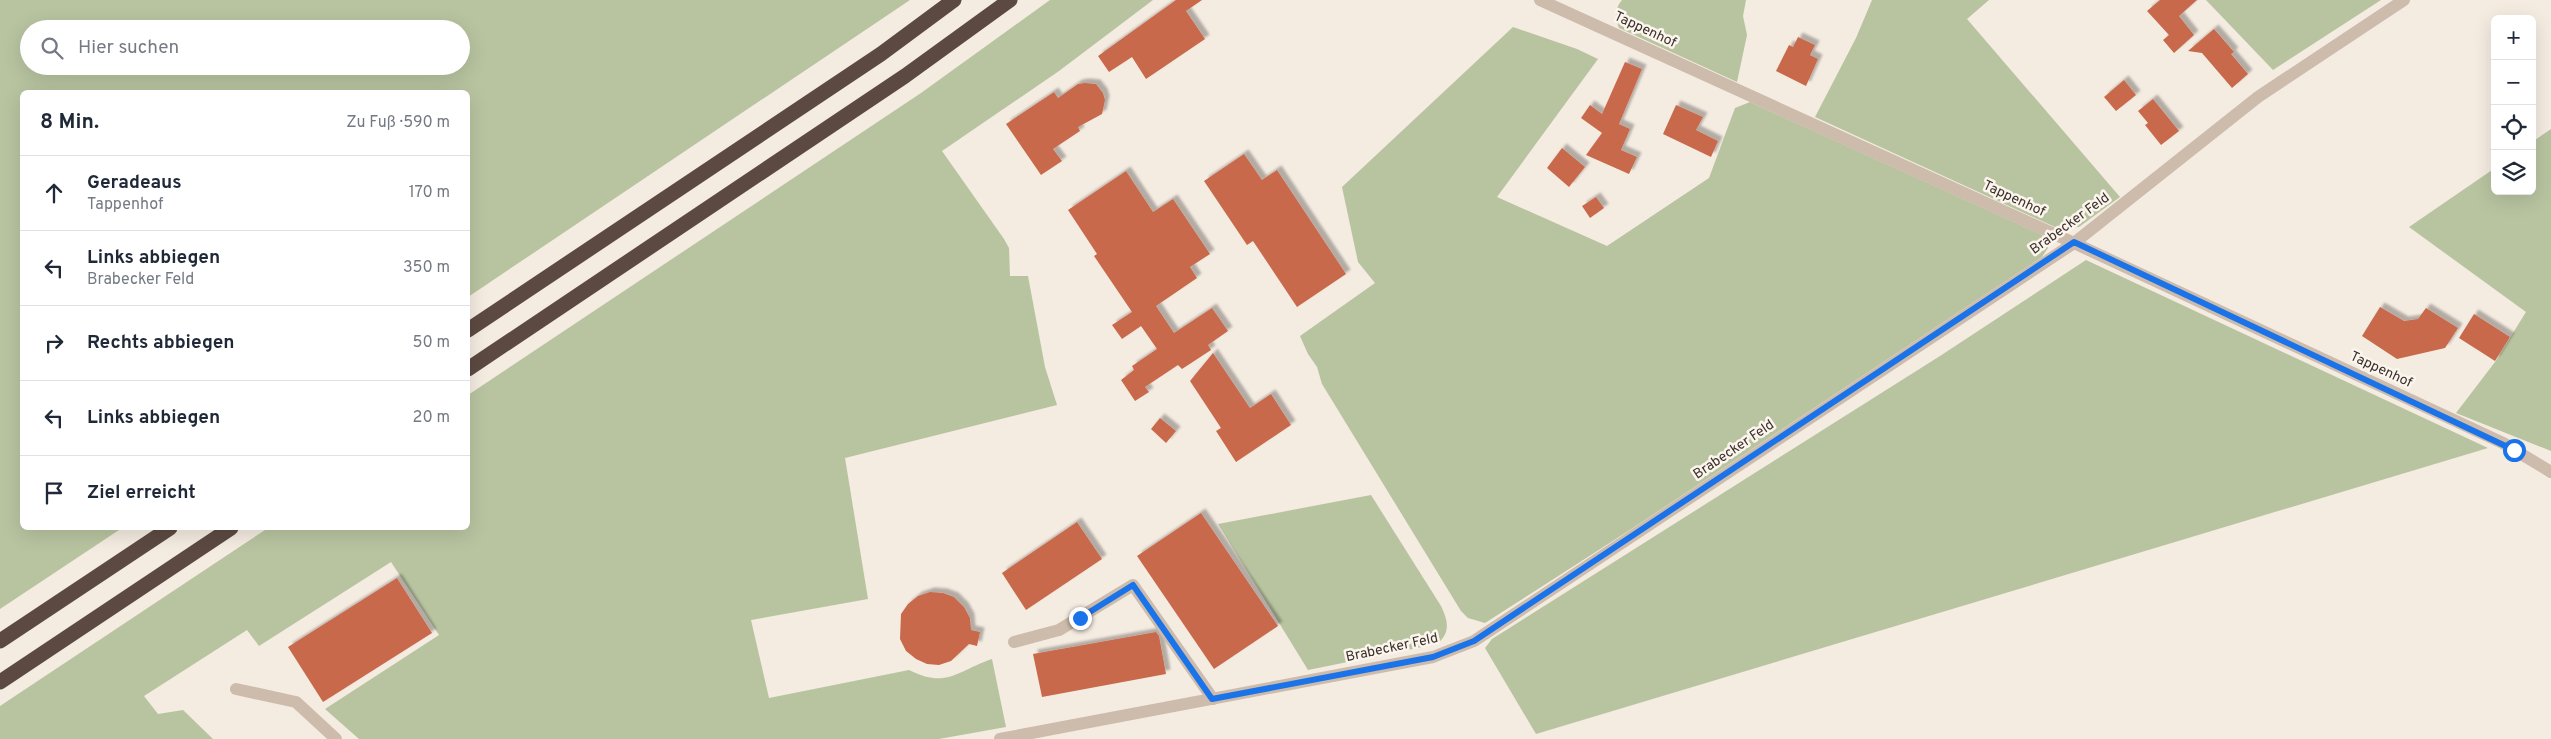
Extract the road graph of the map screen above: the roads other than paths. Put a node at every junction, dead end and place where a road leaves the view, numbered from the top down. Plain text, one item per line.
1 (954, 0) edge
2 (1010, 0) edge
3 (1540, 0) edge
4 (2404, 0) edge
5 (2074, 242) junction
6 (470, 329) edge
7 (470, 368) edge
8 (2551, 472) edge
9 (167, 530) edge
10 (228, 530) edge
11 (0, 641) edge
12 (1014, 642) dead end
13 (0, 682) edge
14 (236, 690) dead end
15 (1212, 699) junction
16 (336, 739) edge
17 (1000, 739) edge

1 - 6 highway
2 - 7 highway
3 - 5 street, Tappenhof
4 - 5 street, Brabecker Feld
5 - 8 street, Tappenhof
5 - 15 street, Brabecker Feld
9 - 11 highway
10 - 13 highway
12 - 15 street
14 - 16 street
15 - 17 street, Brabecker Feld

